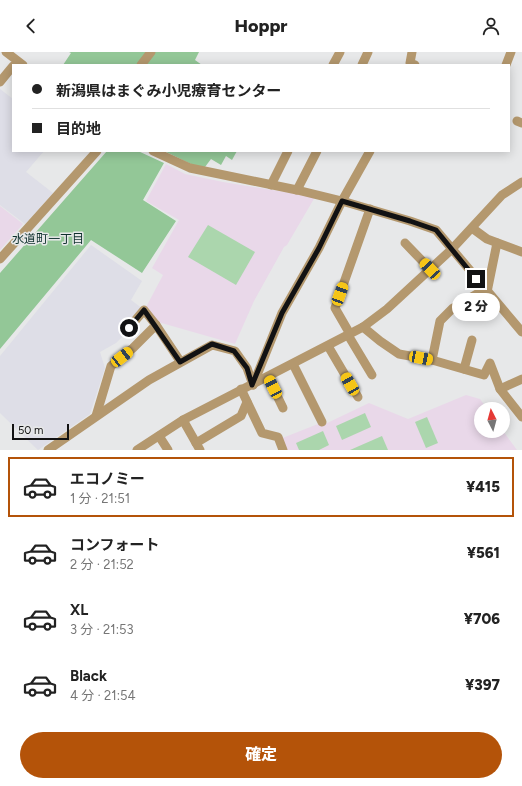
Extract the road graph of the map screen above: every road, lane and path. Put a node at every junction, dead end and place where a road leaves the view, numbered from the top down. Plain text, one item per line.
1 (6, 52) edge
2 (151, 52) edge
3 (340, 52) edge
4 (368, 52) edge
5 (412, 52) edge
6 (511, 52) edge
7 (17, 64) edge
8 (142, 64) edge
9 (334, 64) edge
10 (362, 64) edge
11 (412, 64) edge
12 (506, 64) edge
13 (12, 69) edge
14 (0, 82) edge
15 (96, 152) edge
16 (155, 152) edge
17 (288, 152) edge
18 (316, 152) edge
19 (369, 152) edge
20 (522, 182) edge
21 (271, 185) junction
22 (297, 190) junction
23 (342, 201) junction
24 (370, 209) junction
25 (472, 228) junction
26 (405, 243) dead end
27 (497, 243) junction
28 (452, 249) junction
29 (522, 252) edge
30 (0, 259) edge
31 (430, 269) junction
32 (486, 290) junction
33 (156, 326) junction
34 (363, 327) junction
35 (129, 328) dead end
36 (522, 332) edge
37 (349, 335) junction
38 (472, 340) dead end
39 (328, 346) junction
40 (432, 360) junction
41 (180, 362) junction
42 (293, 364) junction
43 (464, 370) junction
44 (372, 375) dead end
45 (268, 377) junction
46 (522, 379) edge
47 (252, 385) junction
48 (241, 389) junction
49 (500, 389) junction
50 (358, 397) dead end
51 (247, 402) junction
52 (283, 408) dead end
53 (96, 416) junction
54 (522, 417) edge
55 (183, 420) junction
56 (322, 422) dead end
57 (159, 436) junction
58 (198, 446) edge
59 (48, 450) edge
60 (137, 450) edge
61 (168, 450) edge
62 (283, 450) edge

1 - 7 street
2 - 8 street
3 - 9 street
4 - 10 street
5 - 11 street
6 - 12 street
13 - 14 street
15 - 30 street
16 - 21 street
17 - 21 street
18 - 22 street
19 - 23 street
20 - 25 street
21 - 22 street
22 - 23 street
23 - 24 street
23 - 47 street
24 - 28 street
24 - 37 street
25 - 27 street
25 - 28 street
26 - 31 street
27 - 29 street
27 - 32 street
28 - 31 street
28 - 32 street
31 - 34 street
32 - 36 street
32 - 40 street
33 - 35 street
33 - 41 street
33 - 53 street
34 - 37 street
34 - 40 street
37 - 39 street
37 - 44 street
38 - 43 street
39 - 42 street
39 - 50 street
40 - 43 street
41 - 47 street
41 - 53 street
42 - 45 street
42 - 56 street
43 - 49 street
45 - 47 street
45 - 52 street
46 - 49 street
47 - 48 street
48 - 51 street
48 - 55 street
49 - 54 street
51 - 58 street
51 - 62 street
53 - 59 street
55 - 57 street
55 - 58 street
57 - 60 street
57 - 61 street

